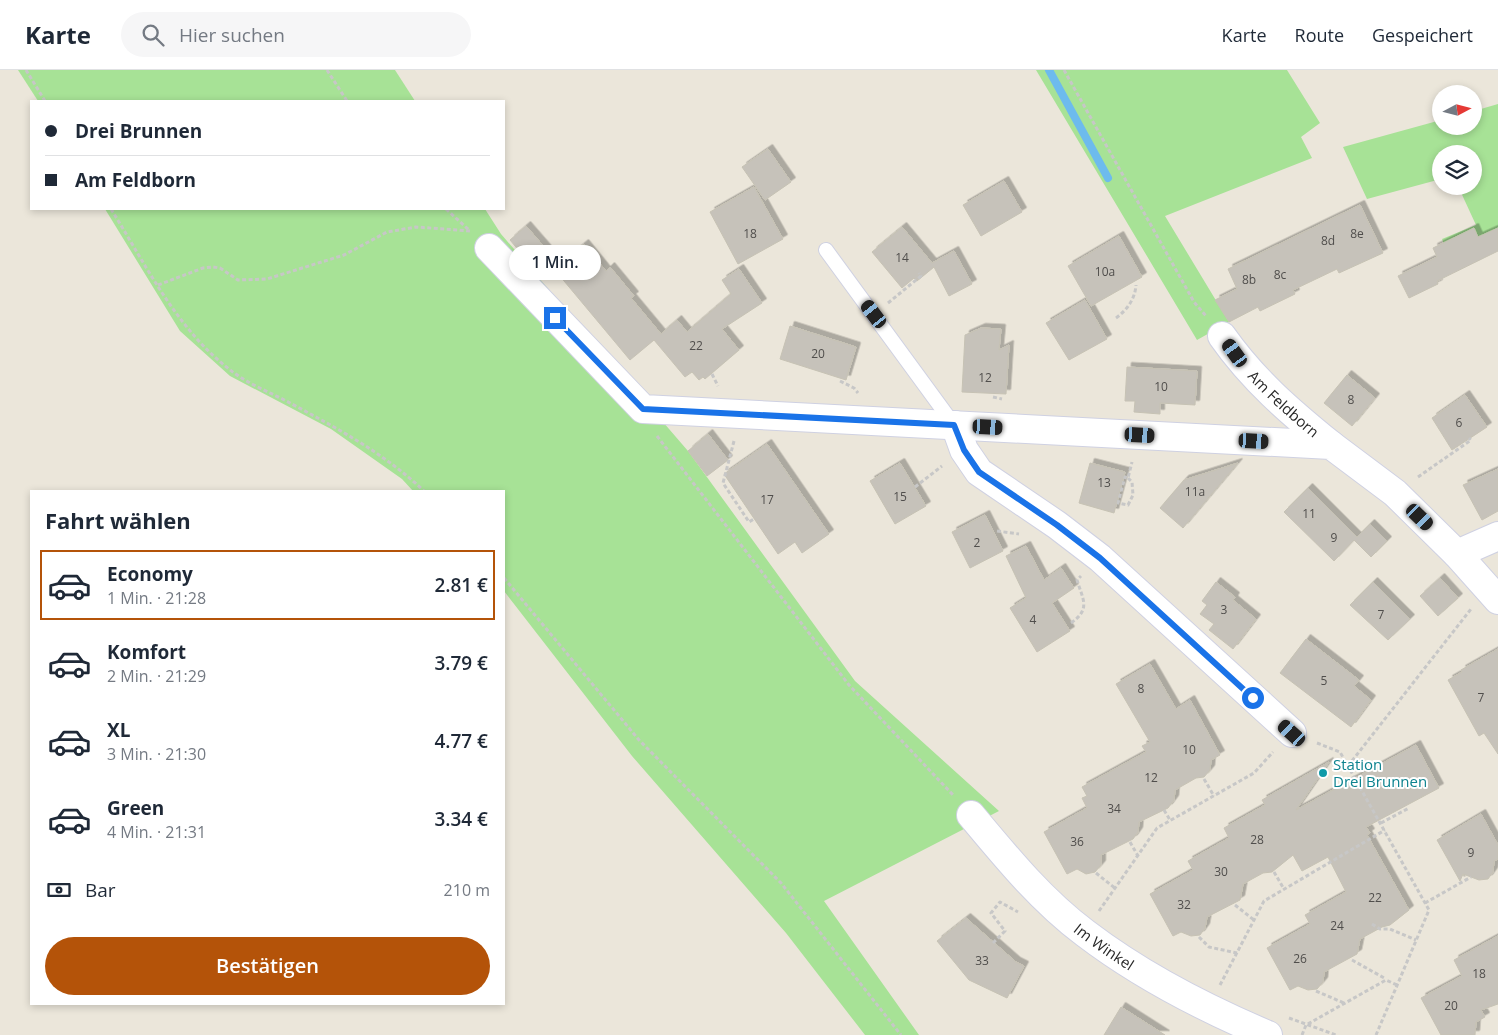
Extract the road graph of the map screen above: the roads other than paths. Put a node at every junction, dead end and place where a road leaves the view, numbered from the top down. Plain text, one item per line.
1 (480, 240) road end
2 (826, 250) dead end
3 (1222, 336) road end
4 (954, 425) junction
5 (1331, 445) junction
6 (1498, 536) edge
7 (1457, 554) junction
8 (1495, 597) edge
9 (1292, 733) road end
10 (971, 815) road end
11 (1268, 1035) edge

1 - 4 street, Am Feldborn
2 - 4 lane
3 - 5 street, Am Feldborn
4 - 5 street, Am Feldborn
4 - 9 street
5 - 7 street, Am Feldborn
6 - 7 street
7 - 8 street, Am Feldborn
10 - 11 street, Im Winkel

